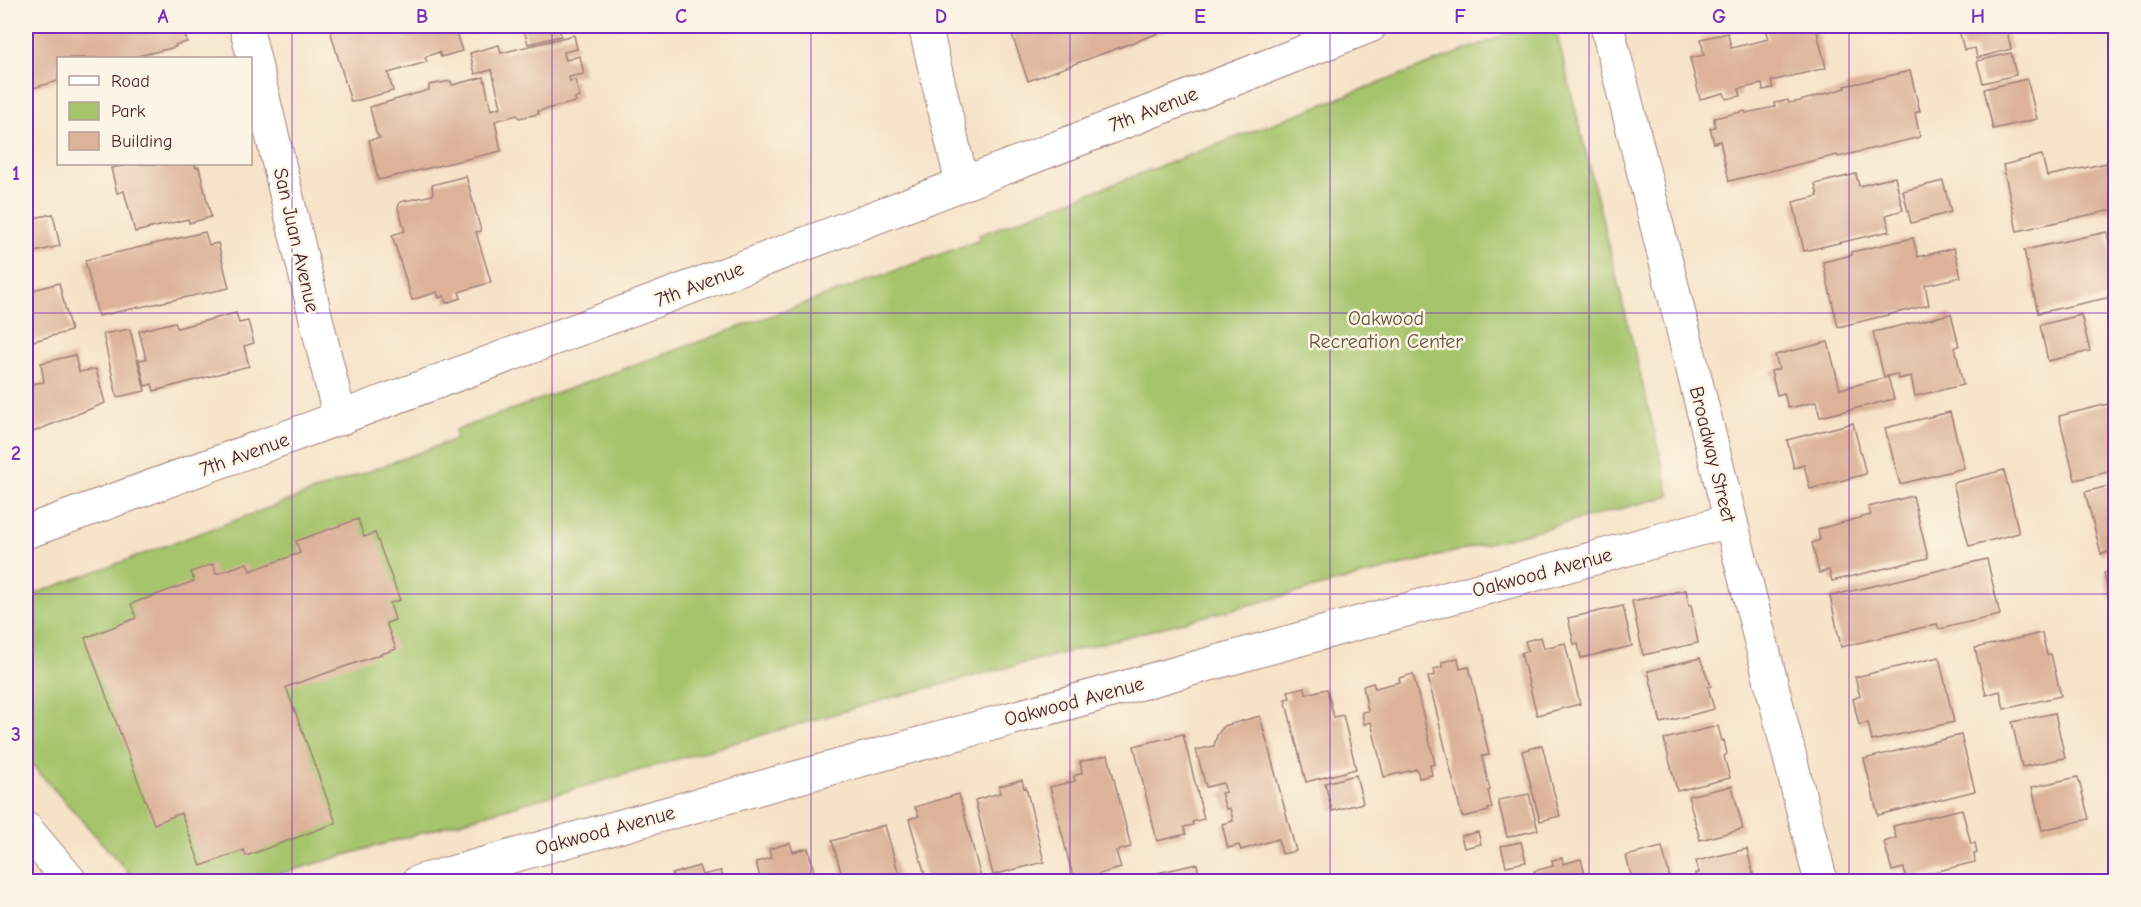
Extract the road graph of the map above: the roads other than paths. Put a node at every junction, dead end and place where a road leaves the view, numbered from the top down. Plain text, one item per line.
1 (246, 26) edge
2 (925, 26) edge
3 (1370, 26) edge
4 (1607, 26) edge
5 (962, 183) junction
6 (340, 419) junction
7 (1730, 521) junction
8 (26, 532) edge
9 (26, 829) edge
10 (71, 882) edge
11 (418, 882) edge
12 (1821, 882) edge

1 - 6 street, San Juan Avenue
2 - 5 street
3 - 5 street, 7th Avenue
4 - 7 street, Broadway Street
5 - 6 street, 7th Avenue
6 - 8 street, 7th Avenue
7 - 11 street, Oakwood Avenue
7 - 12 street, Broadway Street
9 - 10 street

